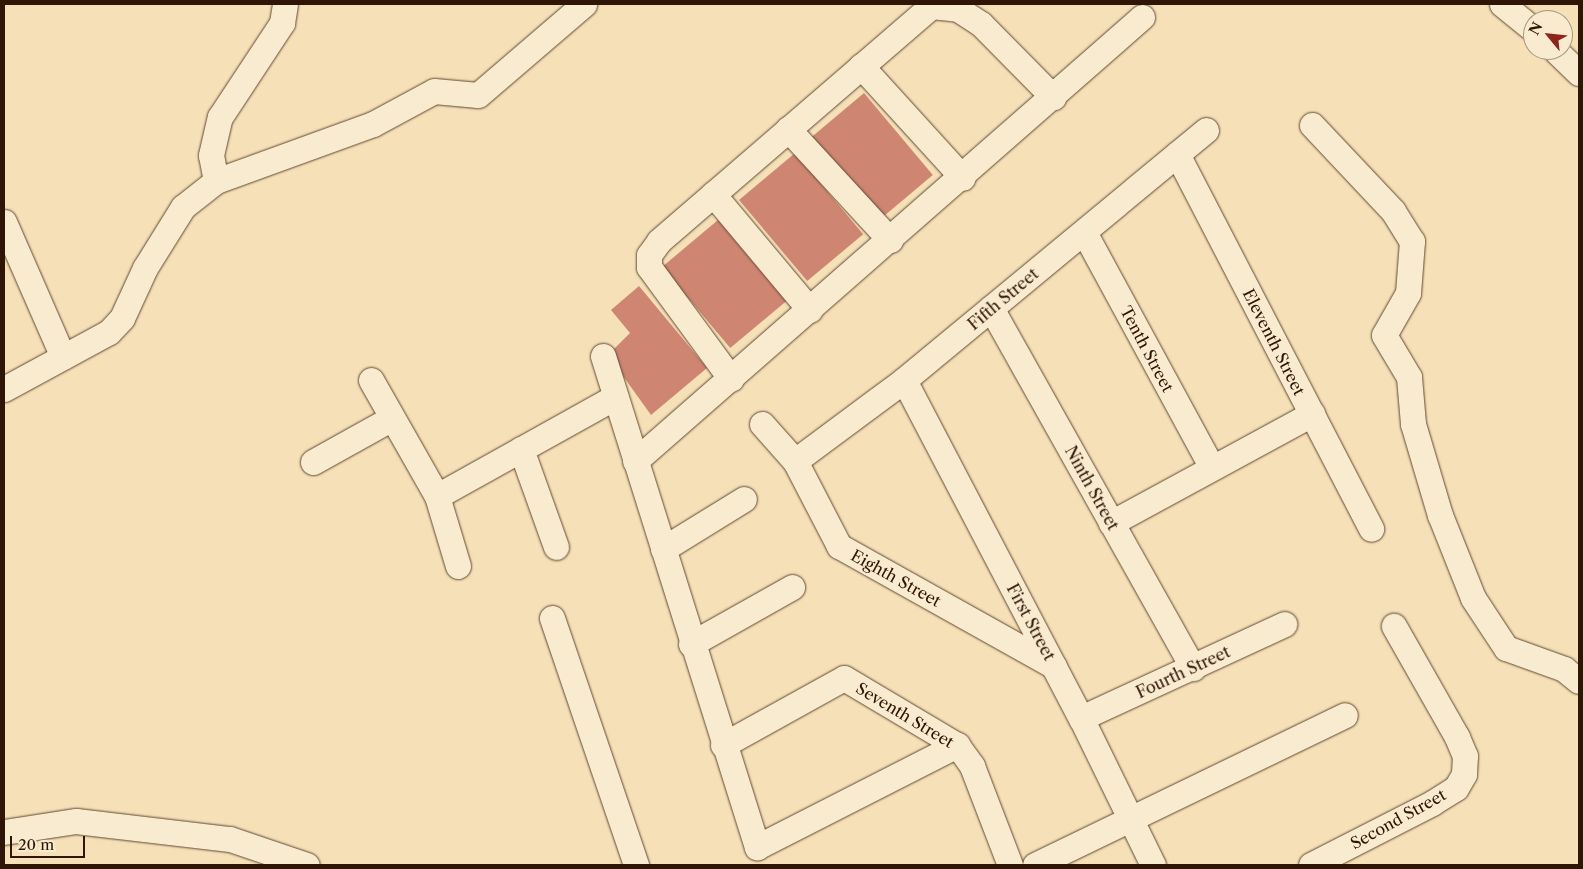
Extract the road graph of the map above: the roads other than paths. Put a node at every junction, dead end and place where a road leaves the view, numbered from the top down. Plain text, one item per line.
1 (285, 4) edge
2 (584, 4) edge
3 (1502, 4) edge
4 (1142, 17) dead end
5 (1523, 21) edge
6 (1565, 60) edge
7 (860, 66) junction
8 (1579, 73) edge
9 (1054, 97) junction
10 (1312, 125) dead end
11 (788, 129) junction
12 (1206, 130) dead end
13 (1177, 154) junction
14 (963, 178) junction
15 (216, 181) junction
16 (713, 194) junction
17 (4, 222) edge
18 (1084, 232) junction
19 (890, 240) junction
20 (991, 308) junction
21 (810, 310) junction
22 (603, 356) dead end
23 (63, 357) junction
24 (731, 379) junction
25 (370, 380) dead end
26 (904, 380) junction
27 (4, 389) edge
28 (616, 397) junction
29 (1312, 414) junction
30 (392, 418) junction
31 (762, 424) dead end
32 (522, 449) junction
33 (636, 461) junction
34 (795, 461) junction
35 (313, 462) dead end
36 (1211, 466) junction
37 (437, 496) junction
38 (744, 499) dead end
39 (1111, 523) junction
40 (1371, 529) dead end
41 (556, 547) dead end
42 (662, 549) junction
43 (458, 566) dead end
44 (792, 587) dead end
45 (552, 618) dead end
46 (1284, 624) dead end
47 (1394, 626) dead end
48 (691, 644) junction
49 (1054, 666) junction
50 (1193, 668) junction
51 (1579, 681) edge
52 (1345, 715) dead end
53 (1081, 718) junction
54 (722, 745) junction
55 (957, 745) junction
56 (1132, 820) junction
57 (4, 832) edge
58 (307, 865) edge
59 (636, 865) edge
60 (1010, 865) edge
61 (1035, 865) edge
62 (1152, 865) edge
63 (1311, 865) edge

1 - 15 street
2 - 15 street
3 - 5 street
4 - 9 street
6 - 8 street
7 - 9 street
7 - 11 street
7 - 14 street
9 - 14 street
10 - 51 street
11 - 16 street
11 - 19 street
12 - 13 street, Fifth Street
13 - 18 street, Fifth Street
13 - 29 street, Eleventh Street
14 - 19 street
15 - 23 street
16 - 21 street
16 - 24 street
17 - 23 street
18 - 20 street, Fifth Street
18 - 36 street, Tenth Street
19 - 21 street
20 - 26 street, Fifth Street
20 - 39 street, Ninth Street
21 - 24 street
22 - 28 street
23 - 27 street
24 - 33 street
25 - 30 street
26 - 34 street, Fifth Street
26 - 49 street, First Street
28 - 32 street
28 - 33 street
29 - 36 street
29 - 40 street, Eleventh Street
30 - 35 street
30 - 37 street
31 - 34 street, Eighth Street
32 - 37 street
32 - 41 street
33 - 42 street
34 - 49 street, Eighth Street
36 - 39 street
37 - 43 street
38 - 42 street
39 - 50 street, Ninth Street
42 - 48 street
44 - 48 street
45 - 59 street
46 - 50 street, Fourth Street
47 - 63 street, Second Street
48 - 54 street
49 - 53 street, First Street
50 - 53 street, Fourth Street
52 - 56 street
53 - 56 street, First Street
54 - 55 street, Seventh Street
54 - 55 street
55 - 60 street, Seventh Street
56 - 61 street
56 - 62 street, First Street
57 - 58 street

